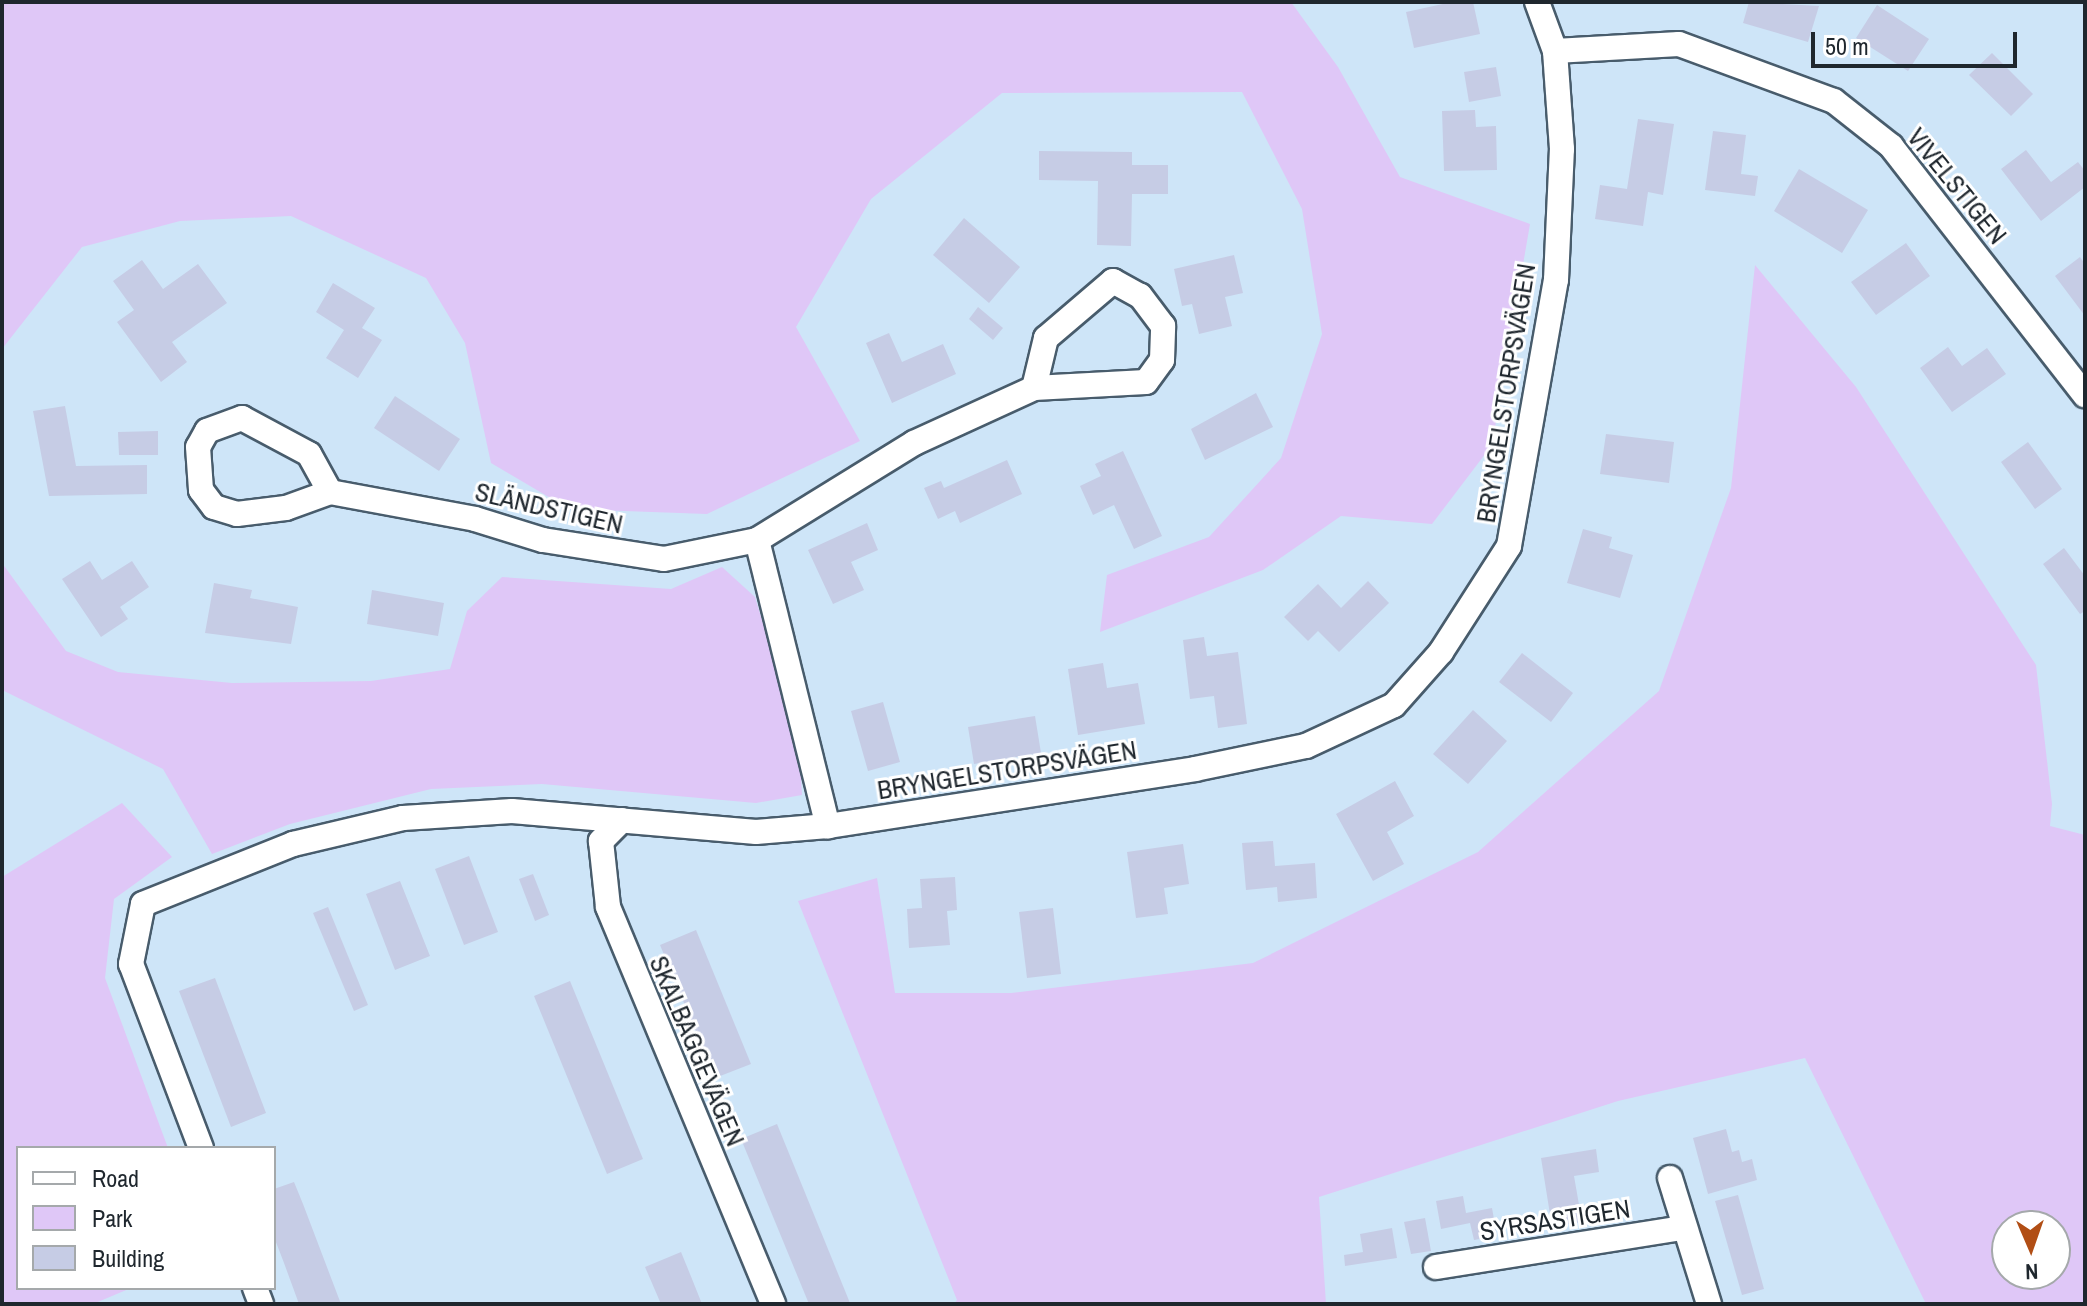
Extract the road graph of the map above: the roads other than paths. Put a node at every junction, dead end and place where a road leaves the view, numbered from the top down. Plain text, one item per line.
1 (1537, 2) edge
2 (1555, 51) junction
3 (1034, 388) junction
4 (2085, 395) edge
5 (330, 492) junction
6 (757, 540) junction
7 (622, 820) junction
8 (828, 826) junction
9 (200, 1146) edge
10 (1670, 1178) dead end
11 (1683, 1228) junction
12 (1436, 1267) dead end
13 (773, 1304) edge
14 (1709, 1304) edge

1 - 2 street, BRYNGELSTORPSVÄGEN
2 - 4 street, VIVELSTIGEN
2 - 8 street, BRYNGELSTORPSVÄGEN
3 - 3 street, SLÄNDSTIGEN
3 - 6 street, SLÄNDSTIGEN
5 - 5 street
5 - 6 street, SLÄNDSTIGEN
6 - 8 street
7 - 8 street, BRYNGELSTORPSVÄGEN
7 - 9 street, BRYNGELSTORPSVÄGEN
7 - 13 street, SKALBAGGEVÄGEN
10 - 11 street
11 - 12 street, SYRSASTIGEN
11 - 14 street

